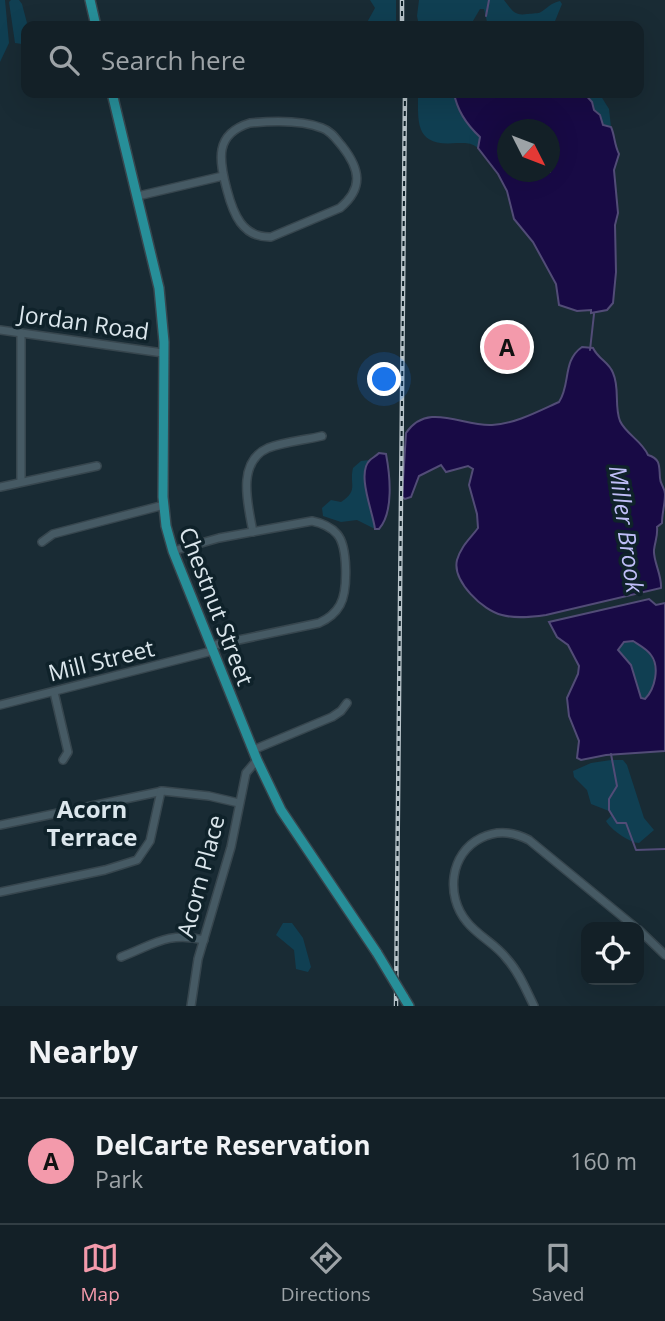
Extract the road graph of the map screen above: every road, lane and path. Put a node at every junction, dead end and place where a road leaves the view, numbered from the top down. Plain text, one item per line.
1 (90, 0) edge
2 (95, 21) edge
3 (113, 98) edge
4 (223, 176) junction
5 (138, 196) junction
6 (0, 330) edge
7 (22, 333) junction
8 (163, 353) junction
9 (322, 436) dead end
10 (97, 466) dead end
11 (21, 481) junction
12 (0, 487) edge
13 (164, 505) junction
14 (253, 532) junction
15 (41, 541) dead end
16 (173, 551) junction
17 (211, 648) junction
18 (54, 692) junction
19 (347, 703) dead end
20 (0, 705) edge
21 (253, 750) junction
22 (63, 760) dead end
23 (257, 760) junction
24 (161, 791) junction
25 (239, 803) junction
26 (0, 825) edge
27 (0, 892) edge
28 (629, 922) edge
29 (644, 936) edge
30 (204, 940) junction
31 (665, 955) edge
32 (121, 957) dead end
33 (191, 1006) edge
34 (409, 1006) edge
35 (534, 1006) edge

1 - 2 main road
3 - 5 main road, Chestnut Street
4 - 4 street
4 - 5 street
5 - 8 main road, Chestnut Street
6 - 7 street, Jordan Road
7 - 8 street, Jordan Road
7 - 11 street
8 - 13 main road, Chestnut Street
9 - 14 street
10 - 11 street
11 - 12 street
13 - 15 street
13 - 16 main road, Chestnut Street
14 - 16 street, Mill Street
14 - 17 street, Mill Street
16 - 17 main road, Chestnut Street
17 - 18 street, Mill Street
17 - 21 main road, Chestnut Street
18 - 20 street, Mill Street
18 - 22 street
19 - 21 street
21 - 23 main road, Chestnut Street
23 - 25 street, Acorn Place
23 - 34 main road, Chestnut Street, bridge
24 - 25 street
24 - 26 street
24 - 27 street
25 - 30 street, Acorn Place
28 - 35 street
29 - 31 street
30 - 32 street
30 - 33 street, Acorn Place

